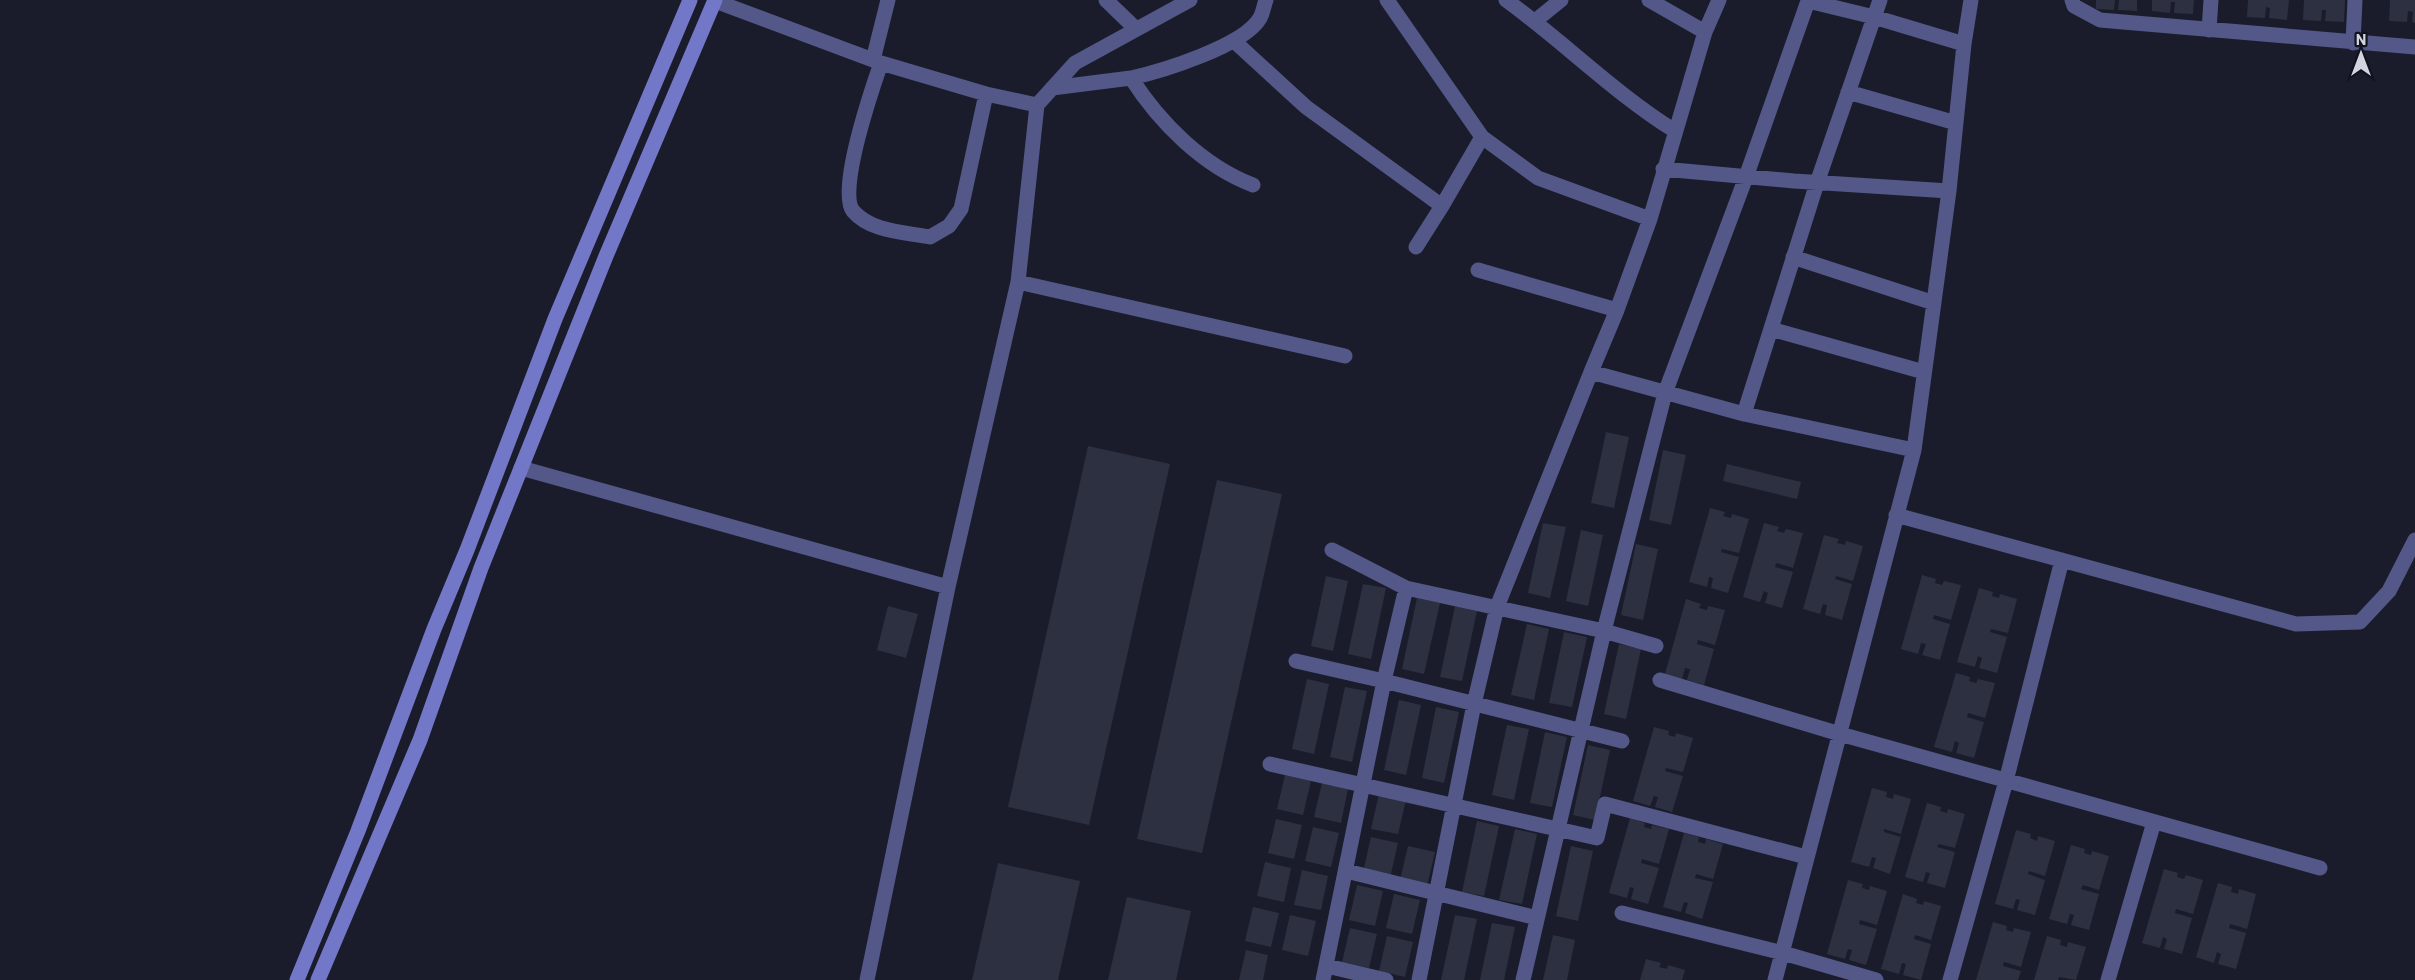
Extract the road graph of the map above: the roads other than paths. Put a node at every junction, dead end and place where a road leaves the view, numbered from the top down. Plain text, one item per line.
1 (690, 0) edge
2 (888, 0) edge
3 (1106, 0) edge
4 (1190, 0) edge
5 (1266, 0) edge
6 (1387, 0) edge
7 (1506, 0) edge
8 (1561, 0) edge
9 (1649, 0) edge
10 (1719, 0) edge
11 (1880, 0) edge
12 (1971, 0) edge
13 (2072, 0) edge
14 (2211, 0) edge
15 (2355, 0) edge
16 (715, 1) edge
17 (1807, 1) edge
18 (1874, 17) junction
19 (1535, 21) junction
20 (1136, 29) junction
21 (2209, 30) junction
22 (1705, 32) junction
23 (1234, 41) junction
24 (2353, 43) junction
25 (1964, 44) junction
26 (2415, 47) edge
27 (877, 62) junction
28 (1131, 78) junction
29 (1052, 88) junction
30 (1848, 92) junction
31 (986, 94) junction
32 (1037, 105) junction
33 (1956, 123) junction
34 (1675, 132) junction
35 (1482, 137) junction
36 (1663, 169) junction
37 (1746, 177) junction
38 (1817, 183) junction
39 (1253, 185) dead end
40 (1949, 191) junction
41 (1442, 207) junction
42 (1650, 219) junction
43 (1416, 247) dead end
44 (1793, 258) junction
45 (1478, 270) dead end
46 (1018, 282) junction
47 (1934, 303) junction
48 (1617, 310) junction
49 (1771, 328) junction
50 (1345, 356) dead end
51 (1591, 372) junction
52 (1924, 372) junction
53 (1665, 393) junction
54 (1744, 414) junction
55 (1914, 450) junction
56 (521, 468) junction
57 (1896, 515) junction
58 (2415, 540) edge
59 (1332, 550) dead end
60 (2062, 560) junction
61 (948, 587) junction
62 (1406, 588) junction
63 (1497, 608) junction
64 (1604, 630) junction
65 (1656, 646) dead end
66 (1296, 662) dead end
67 (1660, 680) dead end
68 (1384, 681) junction
69 (1474, 704) junction
70 (1581, 729) junction
71 (1840, 734) junction
72 (1622, 741) dead end
73 (1270, 764) dead end
74 (2006, 780) junction
75 (1363, 784) junction
76 (1455, 805) junction
77 (2154, 822) junction
78 (1558, 829) junction
79 (1806, 858) junction
80 (2320, 868) dead end
81 (1346, 871) junction
82 (1437, 893) junction
83 (1622, 913) dead end
84 (1536, 918) junction
85 (1783, 953) junction
86 (1325, 973) edge
87 (297, 980) edge
88 (318, 980) edge
89 (867, 980) edge
90 (1386, 980) edge
91 (1419, 980) edge
92 (1523, 980) edge
93 (1775, 980) edge
94 (1876, 980) edge
95 (1950, 980) edge
96 (2108, 980) edge

1 - 87 street
2 - 27 street
3 - 20 street
4 - 20 street
5 - 23 street
6 - 35 street
7 - 19 street
8 - 19 street
9 - 22 street
10 - 22 street
11 - 18 street
12 - 25 street
13 - 21 street
14 - 21 street
15 - 24 street
16 - 27 street
16 - 56 street
17 - 18 street
17 - 37 street
18 - 25 street
18 - 30 street
19 - 34 street
20 - 29 street
21 - 24 street
22 - 34 street
23 - 28 street
23 - 41 street
24 - 26 street
25 - 33 street
27 - 31 street
27 - 31 street
28 - 29 street
28 - 39 street
29 - 32 street
30 - 33 street
30 - 38 street
31 - 32 street
32 - 46 street
33 - 40 street
34 - 36 street
35 - 41 street
35 - 42 street
36 - 37 street
36 - 42 street
37 - 38 street
37 - 53 street
38 - 40 street
38 - 44 street
40 - 47 street
41 - 43 street
42 - 48 street
44 - 47 street
44 - 49 street
45 - 48 street
46 - 50 street
46 - 61 street
47 - 52 street
48 - 51 street
49 - 52 street
49 - 54 street
51 - 53 street
51 - 63 street
52 - 55 street
53 - 54 street
53 - 64 street
54 - 55 street
55 - 57 street
56 - 61 street
56 - 88 street
57 - 60 street
57 - 71 street
58 - 60 street
59 - 62 street
60 - 74 street
61 - 89 street
62 - 63 street
62 - 68 street
63 - 64 street
63 - 69 street
64 - 65 street
64 - 70 street
66 - 68 street
67 - 71 street
68 - 69 street
68 - 75 street
69 - 70 street
69 - 76 street
70 - 72 street
70 - 78 street
71 - 74 street
71 - 79 street
73 - 75 street
74 - 77 street
74 - 95 street
75 - 76 street
75 - 81 street
76 - 78 street
76 - 82 street
77 - 80 street
77 - 96 street
78 - 79 street
78 - 84 street
79 - 85 street
81 - 82 street
81 - 86 street
82 - 84 street
82 - 91 street
83 - 85 street
84 - 92 street
85 - 93 street
85 - 94 street
86 - 90 street

